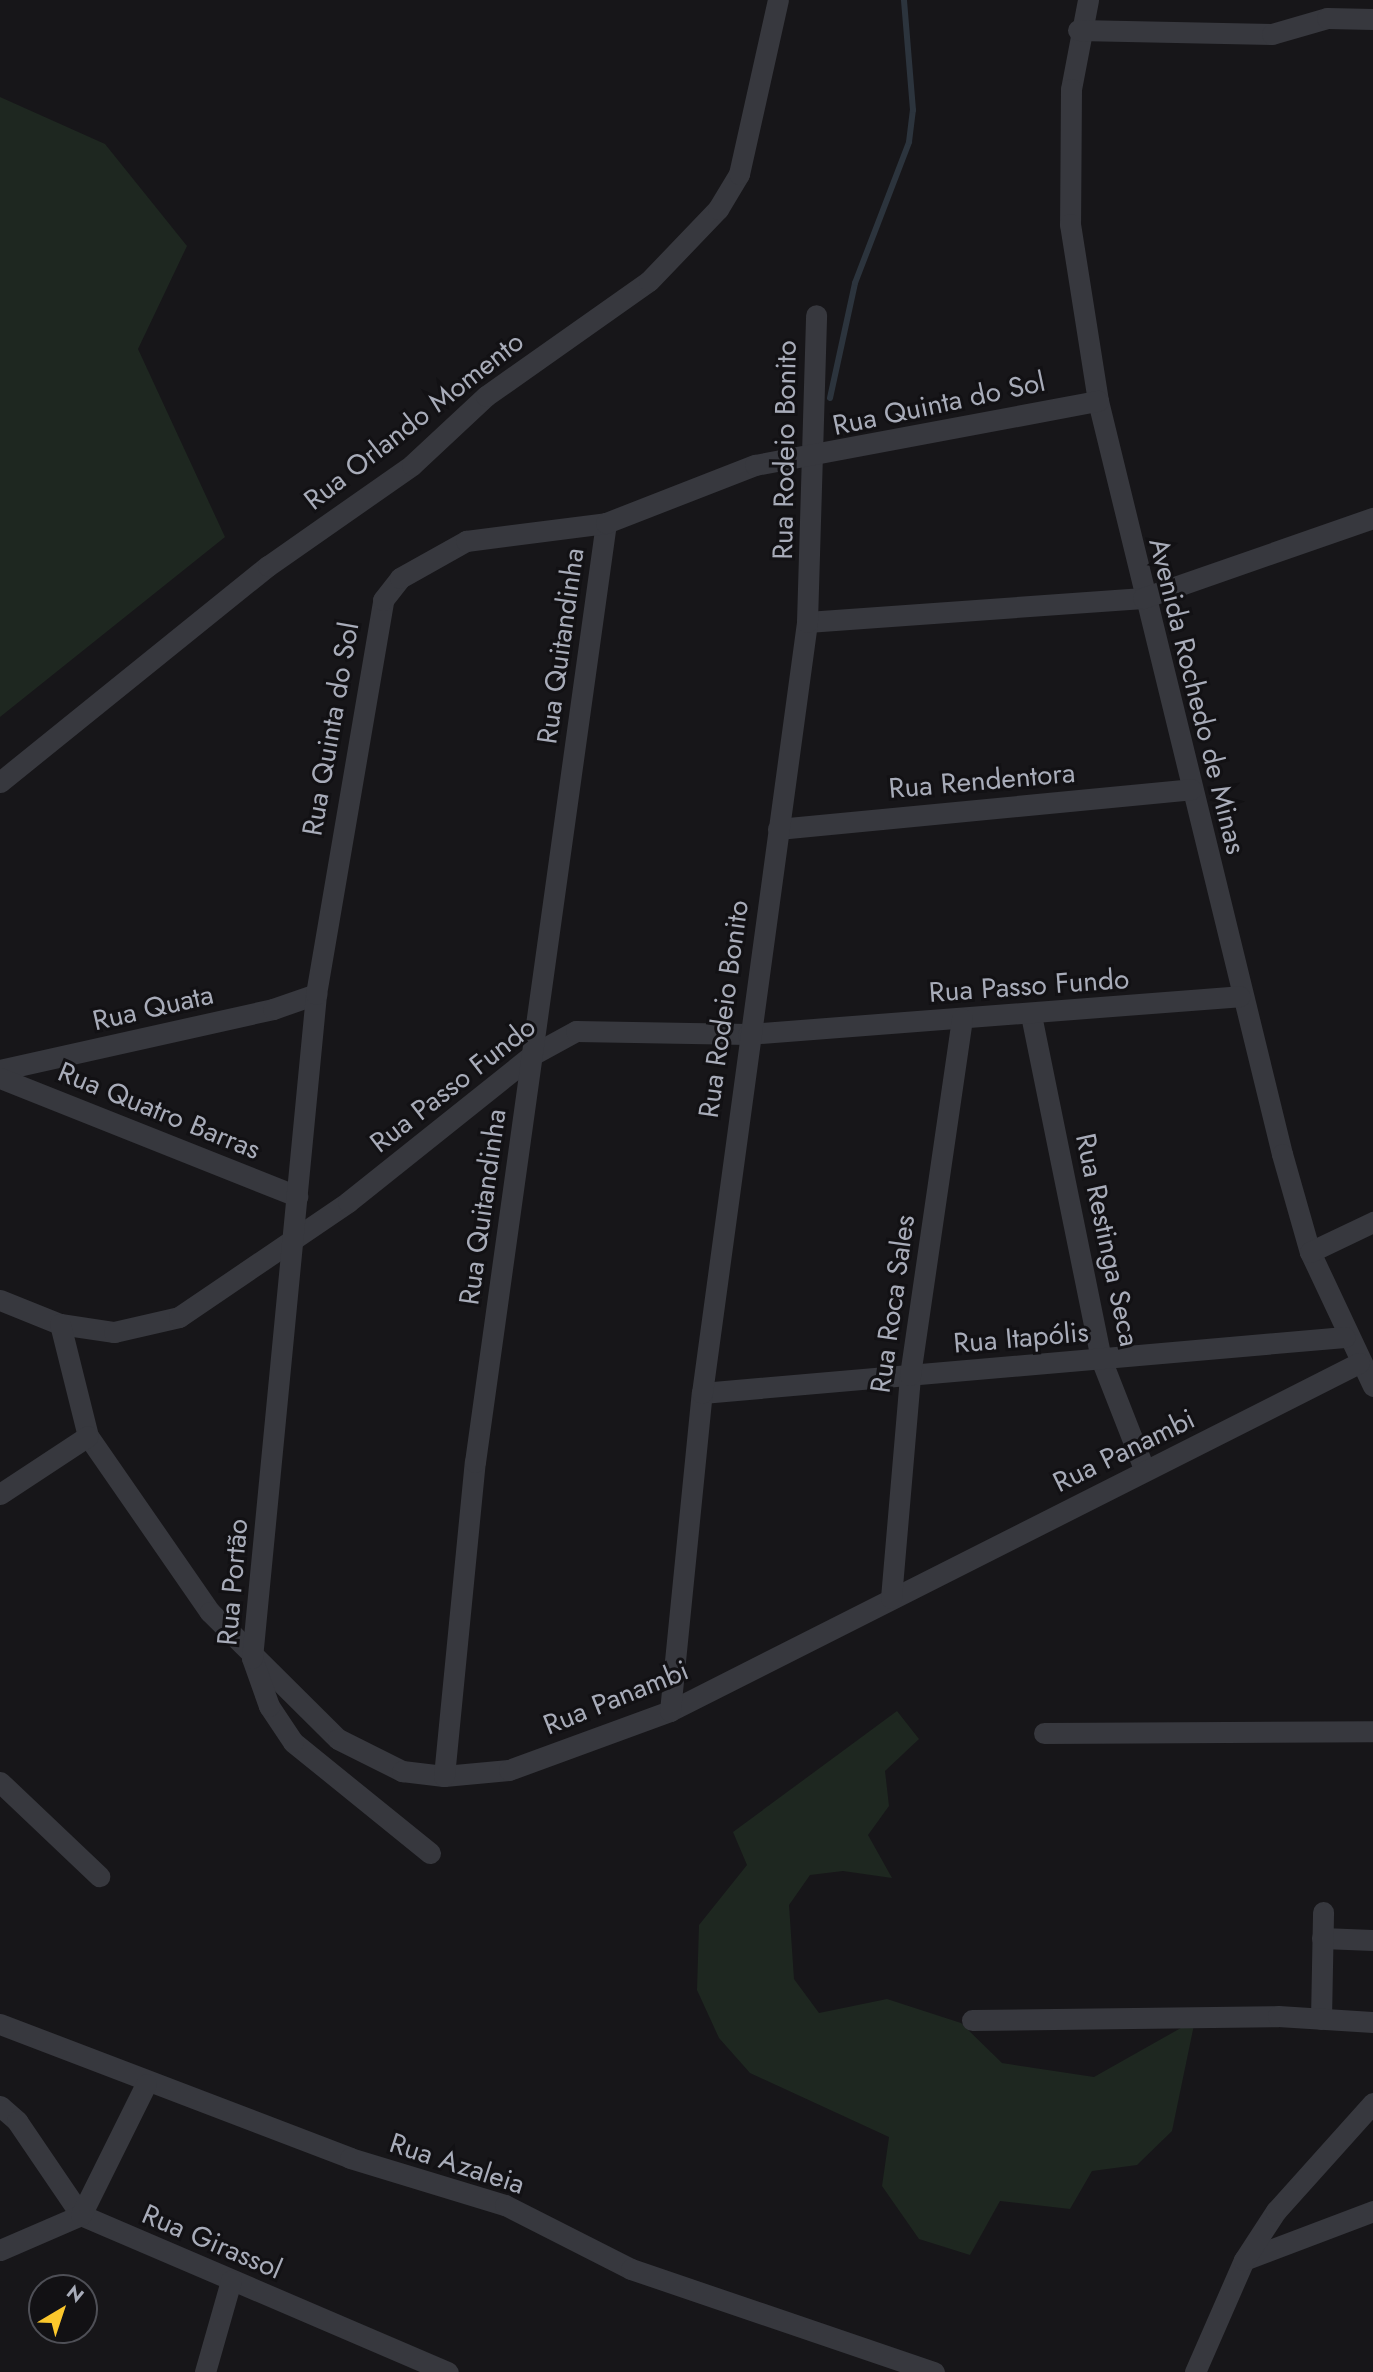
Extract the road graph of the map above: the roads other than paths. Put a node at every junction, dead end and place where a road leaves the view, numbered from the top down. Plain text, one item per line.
1 (778, 0) edge
2 (1088, 0) edge
3 (1373, 19) edge
4 (1078, 30) junction
5 (816, 314) dead end
6 (1098, 401) junction
7 (816, 458) junction
8 (1373, 517) edge
9 (606, 523) junction
10 (1143, 598) junction
11 (807, 621) junction
12 (0, 782) edge
13 (1191, 789) junction
14 (778, 829) junction
15 (316, 994) junction
16 (1240, 996) junction
17 (1031, 1015) junction
18 (962, 1019) junction
19 (748, 1034) junction
20 (532, 1055) junction
21 (0, 1070) edge
22 (0, 1077) edge
23 (297, 1196) junction
24 (1373, 1222) edge
25 (292, 1242) junction
26 (1310, 1252) junction
27 (0, 1300) edge
28 (60, 1324) junction
29 (1345, 1337) junction
30 (1101, 1359) junction
31 (1359, 1363) junction
32 (910, 1376) junction
33 (1373, 1386) edge
34 (702, 1393) junction
35 (88, 1436) junction
36 (1145, 1471) junction
37 (0, 1494) edge
38 (891, 1598) junction
39 (252, 1658) junction
40 (670, 1711) junction
41 (1373, 1731) edge
42 (1044, 1733) dead end
43 (444, 1776) junction
44 (0, 1782) edge
45 (429, 1853) dead end
46 (99, 1876) dead end
47 (1323, 1912) dead end
48 (1322, 1938) junction
49 (1373, 1940) edge
50 (1321, 2019) junction
51 (972, 2020) dead end
52 (1373, 2022) edge
53 (0, 2024) edge
54 (146, 2084) junction
55 (1373, 2103) edge
56 (0, 2106) edge
57 (1373, 2211) edge
58 (81, 2214) junction
59 (0, 2250) edge
60 (1244, 2260) junction
61 (230, 2281) junction
62 (205, 2372) edge
63 (448, 2372) edge
64 (934, 2372) edge
65 (1195, 2372) edge

1 - 12 street, Rua Orlando Momento
2 - 4 street, Avenida Rochedo de Minas
3 - 4 street
4 - 6 street, Avenida Rochedo de Minas
5 - 7 street, Rua Rodeio Bonito
6 - 7 street, Rua Quinta do Sol
6 - 10 street, Avenida Rochedo de Minas
7 - 9 street, Rua Quinta do Sol
7 - 11 street, Rua Rodeio Bonito
8 - 10 street
9 - 15 street, Rua Quinta do Sol
9 - 20 street, Rua Quitandinha
10 - 11 street
10 - 13 street, Avenida Rochedo de Minas
11 - 14 street, Rua Rodeio Bonito
13 - 14 street, Rua Rendentora
13 - 16 street, Avenida Rochedo de Minas
14 - 19 street, Rua Rodeio Bonito
15 - 21 street, Rua Quata
15 - 23 street, Rua Quinta do Sol
16 - 17 street, Rua Passo Fundo
16 - 26 street, Avenida Rochedo de Minas
17 - 18 street, Rua Passo Fundo
17 - 30 street, Rua Restinga Seca
18 - 19 street, Rua Passo Fundo
18 - 32 street, Rua Roca Sales
19 - 20 street, Rua Passo Fundo
19 - 34 street, Rua Rodeio Bonito
20 - 25 street, Rua Passo Fundo
20 - 43 street, Rua Quitandinha
22 - 23 street, Rua Quatro Barras
23 - 25 street, Rua Quinta do Sol
24 - 26 street
25 - 28 street, Rua Passo Fundo
25 - 39 street, Rua Portão
26 - 29 street, Avenida Rochedo de Minas
27 - 28 street, Rua Passo Fundo
28 - 35 street, Rua Panambi
29 - 30 street, Rua Itapólis
29 - 31 street, Avenida Rochedo de Minas
30 - 32 street, Rua Itapólis
30 - 36 street, Rua Restinga Seca
31 - 33 street, Avenida Rochedo de Minas
31 - 36 street, Rua Panambi
32 - 34 street, Rua Itapólis
32 - 38 street, Rua Roca Sales
34 - 40 street, Rua Rodeio Bonito
35 - 37 street
35 - 39 street, Rua Panambi
36 - 38 street, Rua Panambi
38 - 40 street, Rua Panambi
39 - 43 street, Rua Panambi
39 - 45 street, Rua Portão
40 - 43 street, Rua Panambi
41 - 42 street
44 - 46 street
47 - 48 street
48 - 49 street
48 - 50 street
50 - 51 street
50 - 52 street
53 - 54 street, Rua Azaleia
54 - 58 street
54 - 64 street, Rua Azaleia
55 - 60 street
56 - 58 street
57 - 60 street
58 - 59 street
58 - 61 street, Rua Girassol
60 - 65 street
61 - 62 street
61 - 63 street, Rua Girassol

